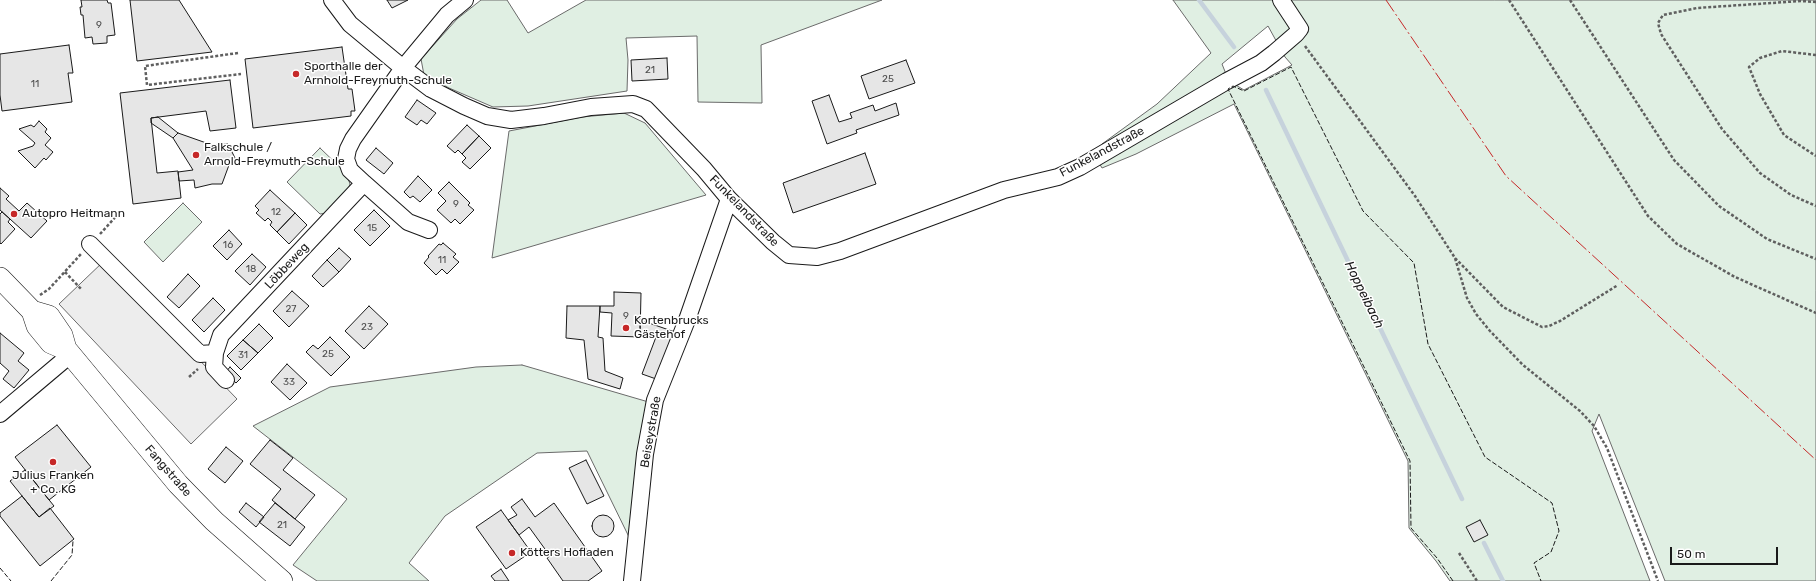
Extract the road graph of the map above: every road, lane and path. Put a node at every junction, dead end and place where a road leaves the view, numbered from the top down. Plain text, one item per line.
1 (332, 0) edge
2 (465, 0) edge
3 (1281, 0) edge
4 (1509, 0) edge
5 (1570, 0) edge
6 (1816, 2) edge
7 (1294, 36) junction
8 (238, 53) dead end
9 (1816, 55) edge
10 (403, 68) junction
11 (240, 74) dead end
12 (1816, 156) edge
13 (364, 183) junction
14 (729, 198) junction
15 (1816, 206) edge
16 (429, 230) dead end
17 (90, 244) dead end
18 (1455, 258) junction
19 (1816, 259) edge
20 (65, 272) dead end
21 (0, 278) edge
22 (1618, 285) dead end
23 (82, 290) dead end
24 (1816, 313) edge
25 (68, 352) junction
26 (216, 353) junction
27 (226, 380) dead end
28 (0, 414) edge
29 (1459, 553) dead end
30 (282, 581) edge
31 (632, 581) edge
32 (1477, 581) edge
33 (1658, 581) edge

1 - 10 street, Funkelandstraße
2 - 10 street
3 - 7 street
4 - 24 path
5 - 19 path
6 - 15 path
7 - 14 street, Funkelandstraße
7 - 18 path
8 - 11 path
9 - 12 path
10 - 13 street
10 - 14 street, Funkelandstraße
13 - 16 street
13 - 26 street, Löbbeweg
14 - 31 street, Beiseystraße
17 - 26 street
18 - 22 path
18 - 33 path
20 - 23 path
21 - 25 main road, Fangstraße
25 - 28 street
25 - 30 main road, Fangstraße
26 - 27 street, Löbbeweg
29 - 32 path

